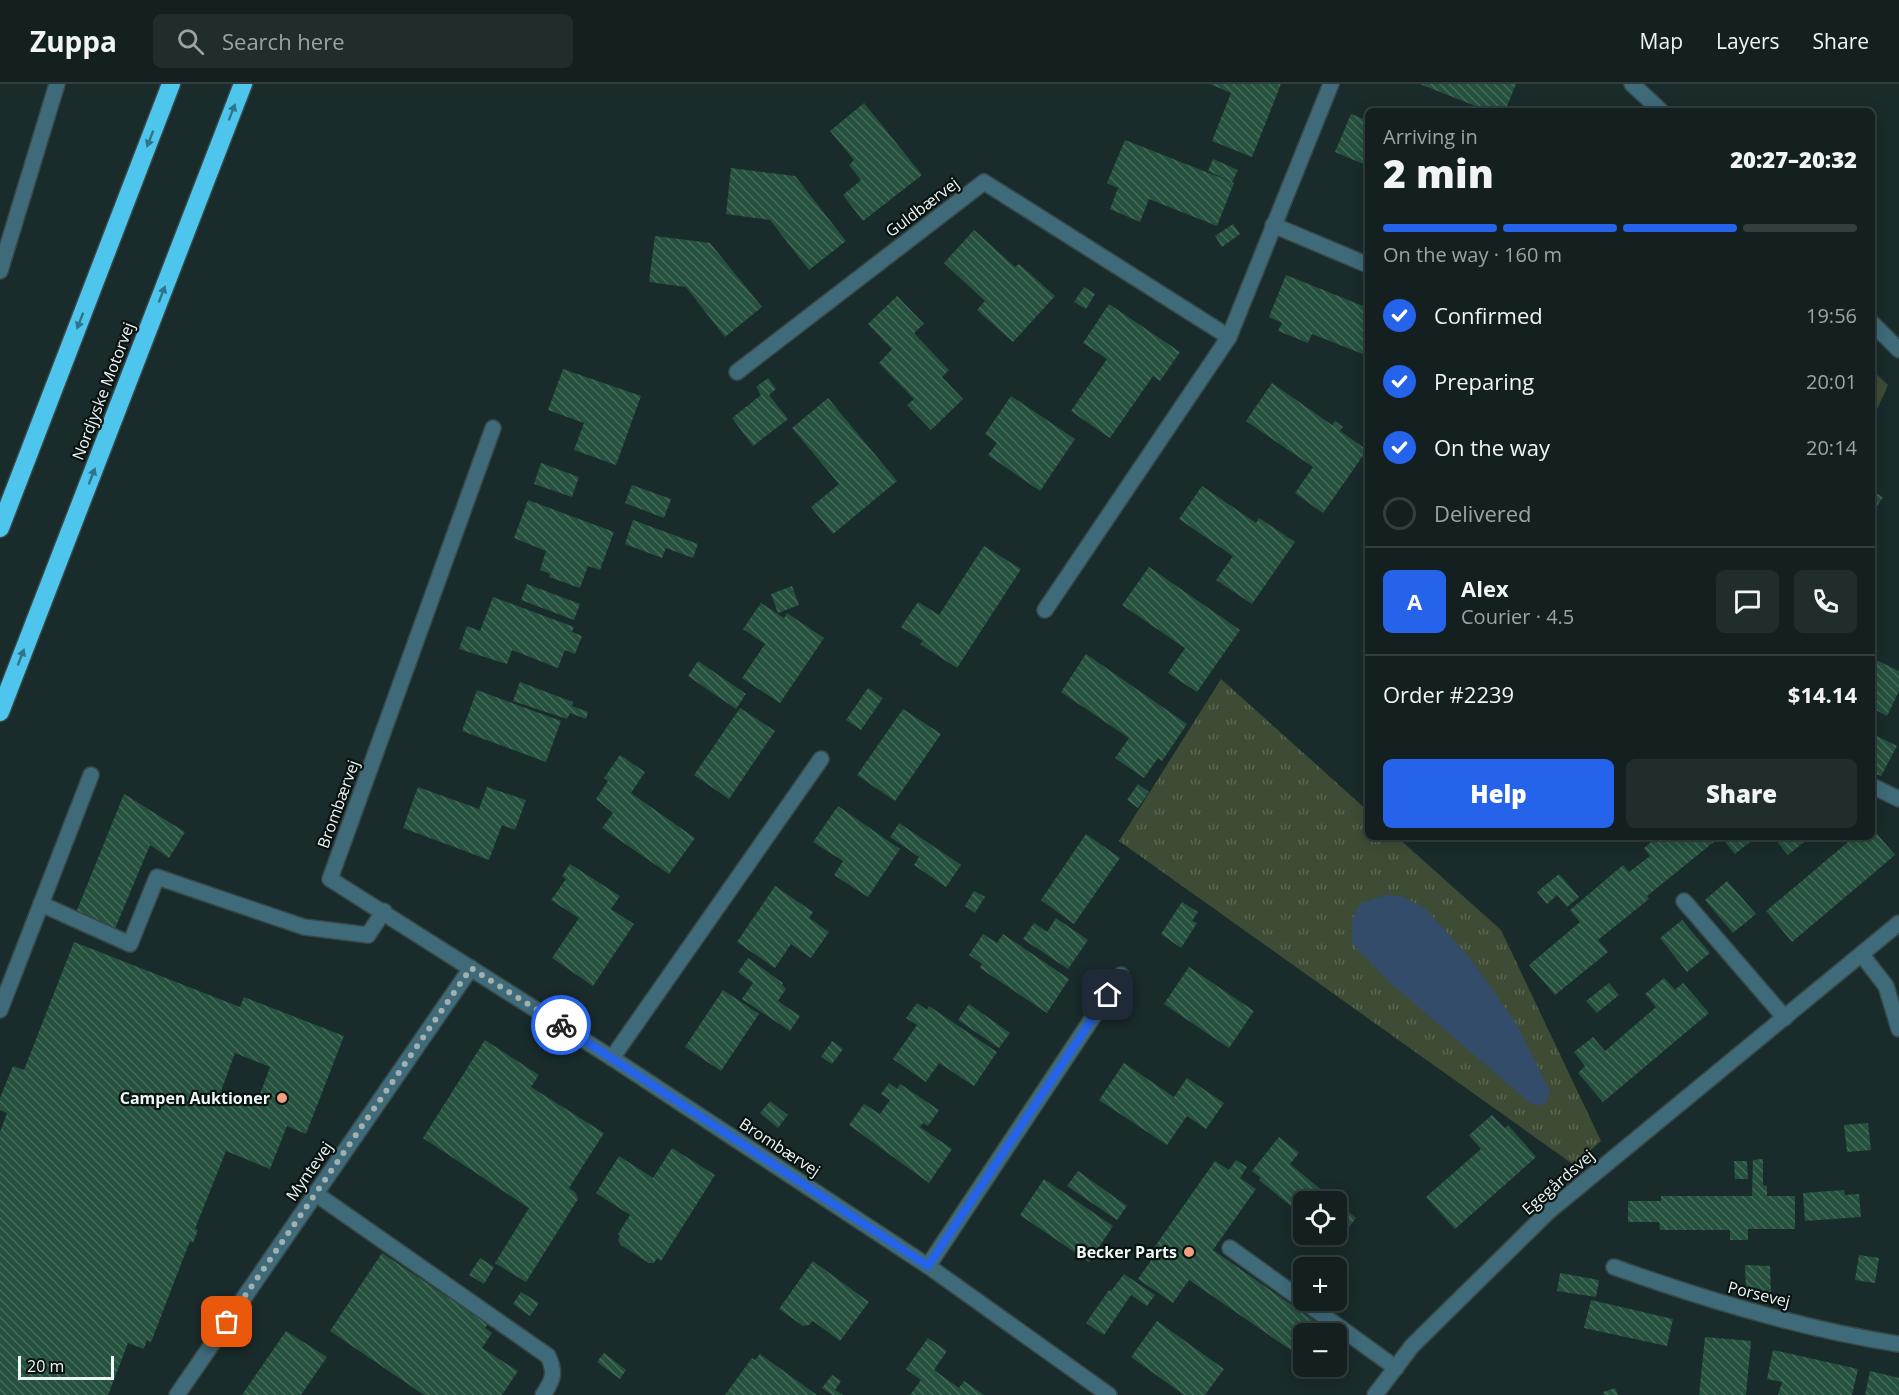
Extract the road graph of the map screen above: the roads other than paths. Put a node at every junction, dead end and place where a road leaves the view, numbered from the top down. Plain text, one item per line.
1 (57, 84) edge
2 (171, 84) edge
3 (243, 84) edge
4 (1331, 84) edge
5 (1632, 84) edge
6 (1658, 108) edge
7 (1273, 225) junction
8 (1365, 264) edge
9 (0, 271) edge
10 (1875, 326) edge
11 (1229, 337) junction
12 (1899, 350) edge
13 (737, 372) dead end
14 (493, 428) dead end
15 (0, 528) edge
16 (1045, 610) dead end
17 (0, 712) edge
18 (821, 759) dead end
19 (91, 775) dead end
20 (1875, 787) edge
21 (1899, 799) edge
22 (1684, 901) dead end
23 (41, 904) junction
24 (384, 911) junction
25 (1899, 923) edge
26 (1862, 955) junction
27 (471, 968) junction
28 (1121, 975) dead end
29 (0, 1010) edge
30 (1785, 1017) junction
31 (1899, 1029) edge
32 (612, 1058) junction
33 (316, 1194) junction
34 (1230, 1248) dead end
35 (928, 1266) junction
36 (1614, 1267) dead end
37 (1899, 1344) edge
38 (1396, 1368) junction
39 (177, 1395) edge
40 (543, 1395) edge
41 (1109, 1395) edge
42 (1375, 1395) edge

1 - 9 street
2 -> 15 highway
17 -> 3 highway, Nordjyske Motorvej
4 - 7 street
5 - 6 street
7 - 8 street
7 - 11 street
10 - 12 street
11 - 13 street, Guldbærvej
11 - 16 street
14 - 24 street, Brombærvej
18 - 32 street
19 - 23 street
20 - 21 street
22 - 30 street
23 - 24 street
23 - 29 street
24 - 27 street, Brombærvej
25 - 26 street, Egegårdsvej
26 - 30 street, Egegårdsvej
26 - 31 street
27 - 32 street, Brombærvej
27 - 33 street, Myntevej
28 - 35 street
30 - 38 street, Egegårdsvej
32 - 35 street, Brombærvej
33 - 39 street, Myntevej
33 - 40 street
34 - 38 street
35 - 41 street, Brombærvej
36 - 37 street, Porsevej
38 - 42 street, Egegårdsvej

